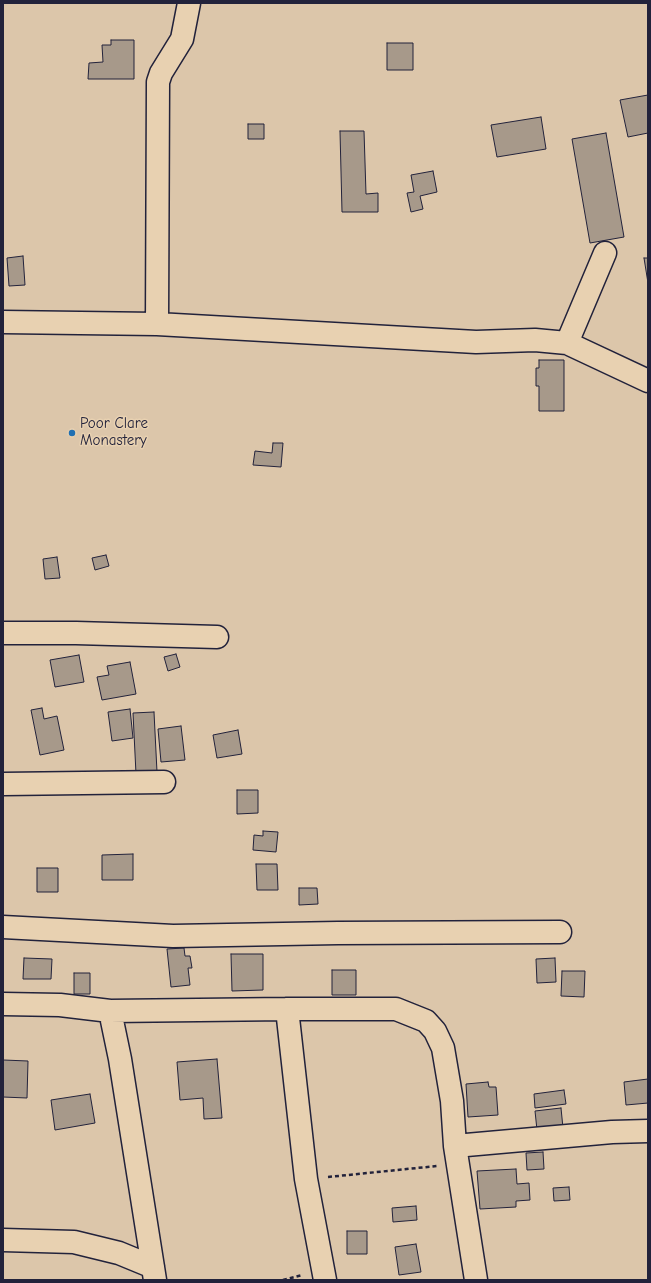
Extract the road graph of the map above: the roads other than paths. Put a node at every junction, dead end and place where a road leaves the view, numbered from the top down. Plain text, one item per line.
1 (189, 3) edge
2 (605, 253) dead end
3 (3, 322) edge
4 (157, 324) junction
5 (567, 343) junction
6 (648, 381) edge
7 (3, 633) edge
8 (217, 637) dead end
9 (164, 782) dead end
10 (3, 784) edge
11 (3, 927) edge
12 (560, 932) dead end
13 (3, 1004) edge
14 (287, 1009) junction
15 (110, 1011) junction
16 (648, 1131) edge
17 (457, 1155) junction
18 (3, 1240) edge
19 (154, 1274) edge
20 (325, 1280) edge
21 (476, 1280) edge

1 - 4 street
2 - 5 street
3 - 4 street
4 - 5 street
5 - 6 street
7 - 8 street
9 - 10 street
11 - 12 street
13 - 15 street
14 - 15 street
14 - 17 street
14 - 20 street
15 - 19 street
16 - 17 street
17 - 21 street
18 - 19 street

